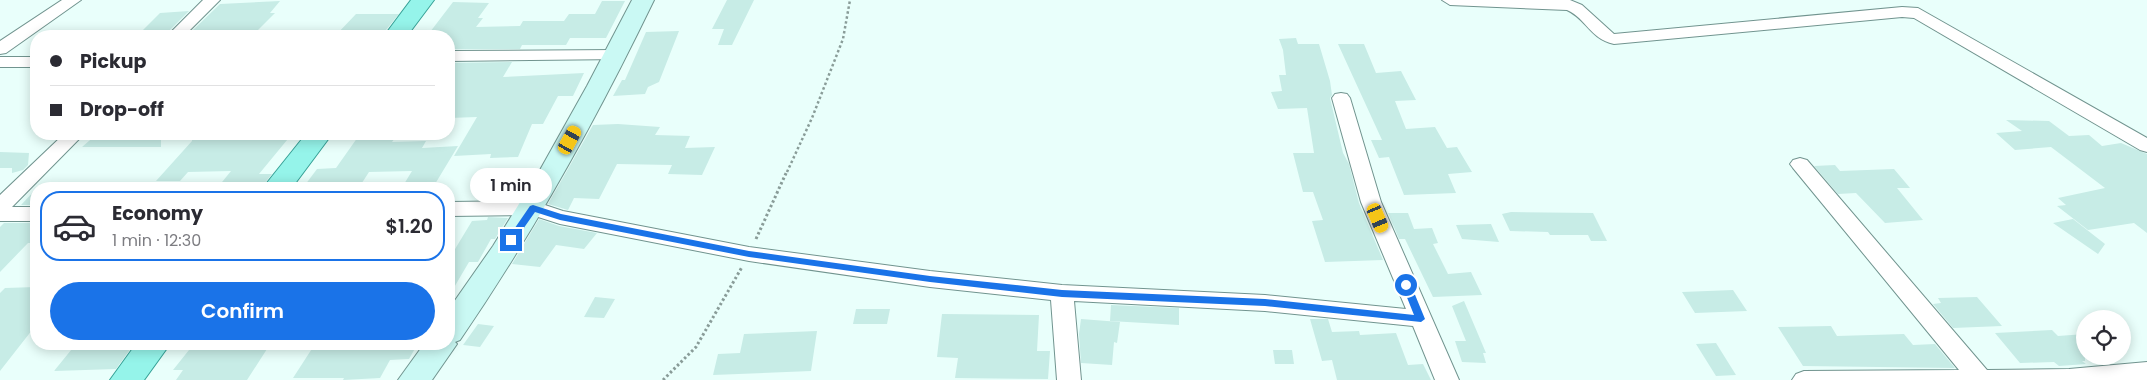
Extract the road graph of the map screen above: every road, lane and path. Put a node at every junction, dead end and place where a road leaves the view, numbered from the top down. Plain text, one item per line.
1 (73, 0) edge
2 (212, 0) edge
3 (423, 0) edge
4 (644, 0) edge
5 (850, 0) edge
6 (1450, 0) edge
7 (181, 30) edge
8 (400, 30) edge
9 (0, 49) edge
10 (617, 54) junction
11 (455, 56) edge
12 (0, 62) edge
13 (30, 62) edge
14 (1341, 98) dead end
15 (69, 140) edge
16 (314, 140) edge
17 (2147, 146) edge
18 (1800, 164) dead end
19 (281, 182) edge
20 (0, 207) edge
21 (533, 208) junction
22 (455, 209) edge
23 (0, 214) edge
24 (30, 214) edge
25 (749, 254) junction
26 (1062, 293) junction
27 (1421, 319) junction
28 (455, 323) edge
29 (149, 350) edge
30 (436, 350) edge
31 (2147, 371) edge
32 (1980, 378) junction
33 (2070, 379) edge
34 (126, 380) edge
35 (414, 380) edge
36 (662, 380) edge
37 (1069, 380) edge
38 (1447, 380) edge
39 (1804, 380) edge
40 (1832, 380) edge

1 - 9 street
2 - 7 street
3 - 8 main road
4 - 10 street
5 - 25 path
6 - 17 street
10 - 11 street
10 - 21 street
12 - 13 street
14 - 27 street
15 - 20 street
16 - 19 main road
18 - 32 street
21 - 22 street
21 - 25 street
21 - 28 street
23 - 24 street
25 - 26 street
25 - 36 path
26 - 27 street
26 - 37 street
27 - 38 street
29 - 34 main road
30 - 35 street
31 - 33 street
32 - 33 street
32 - 40 street
39 - 40 street

